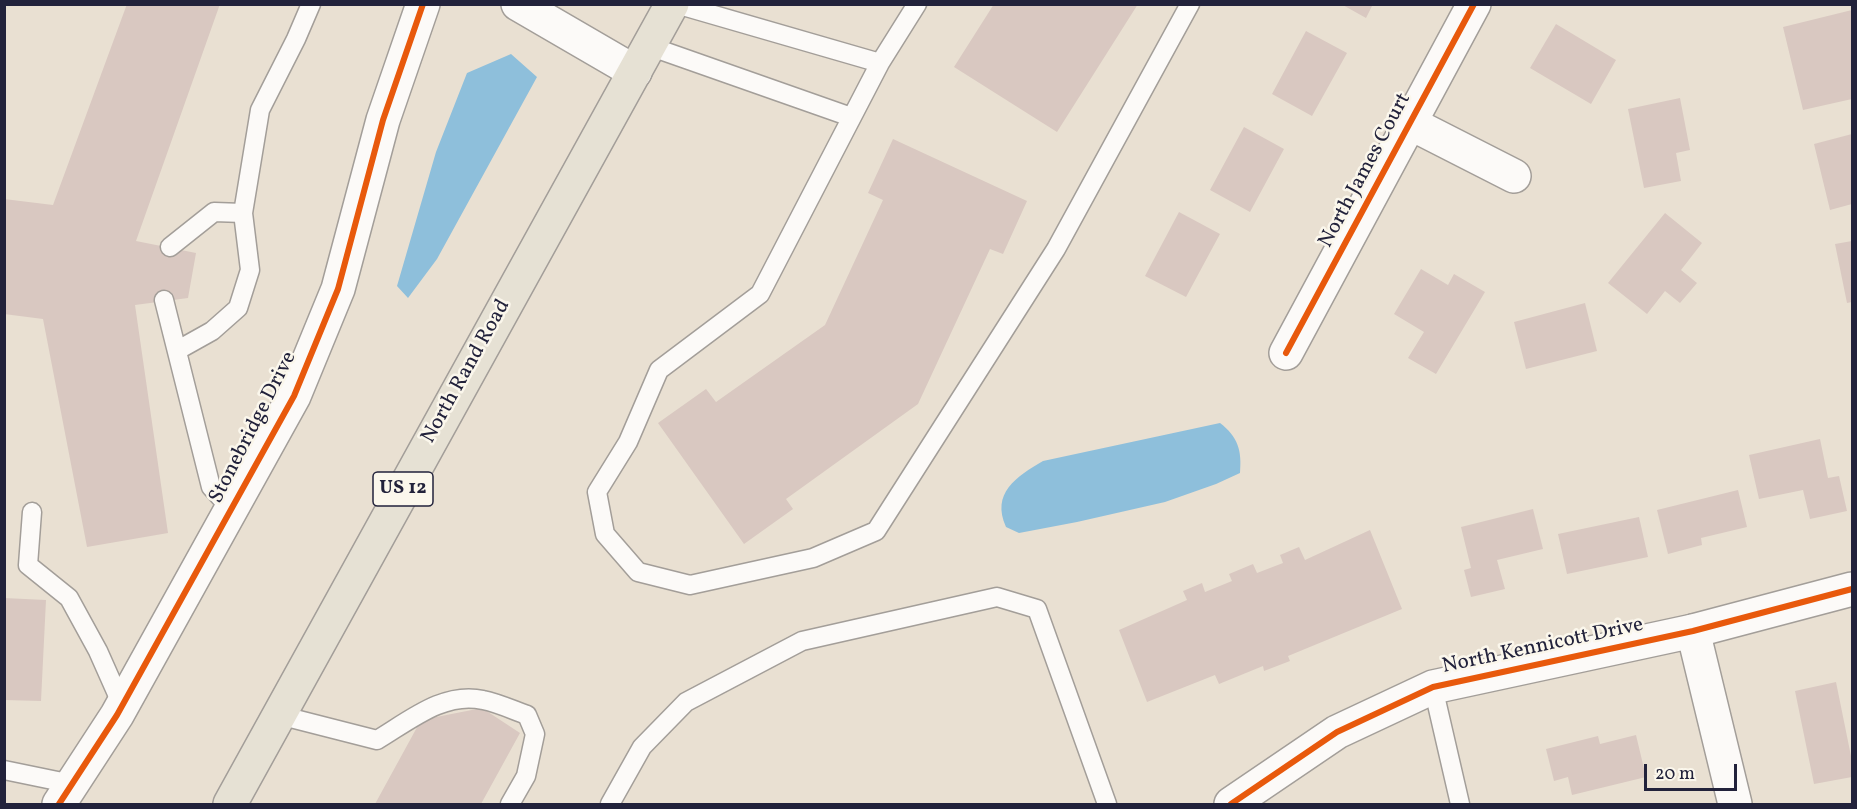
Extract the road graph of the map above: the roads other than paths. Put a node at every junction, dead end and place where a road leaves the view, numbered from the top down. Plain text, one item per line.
1 (311, 4) edge
2 (423, 4) edge
3 (518, 4) edge
4 (674, 4) edge
5 (917, 4) edge
6 (1190, 4) edge
7 (1474, 4) edge
8 (642, 59) junction
9 (880, 63) junction
10 (851, 117) junction
11 (1410, 123) junction
12 (1514, 176) dead end
13 (243, 213) junction
14 (170, 247) dead end
15 (164, 300) dead end
16 (178, 350) junction
17 (1286, 353) dead end
18 (231, 509) junction
19 (32, 512) dead end
20 (1852, 589) edge
21 (1693, 631) junction
22 (1433, 687) junction
23 (122, 705) junction
24 (279, 715) junction
25 (4, 770) edge
26 (66, 794) edge
27 (230, 804) edge
28 (510, 804) edge
29 (610, 804) edge
30 (1107, 804) edge
31 (1232, 804) edge
32 (1460, 804) edge
33 (1735, 804) edge

1 - 13 lane
2 - 18 street, Stonebridge Drive
3 - 8 street
4 - 8 main road, North Rand Road / US 12
4 - 9 lane
5 - 9 lane
6 - 10 lane
7 - 11 street, North James Court
8 - 10 lane
8 - 24 main road, North Rand Road / US 12
9 - 10 lane
11 - 12 street
11 - 17 street, North James Court
13 - 14 lane
13 - 16 lane
15 - 16 lane
16 - 18 lane
18 - 23 street, Stonebridge Drive
19 - 23 lane
20 - 21 street, North Kennicott Drive
21 - 22 street, North Kennicott Drive
21 - 33 street
22 - 31 street, North Kennicott Drive
22 - 32 lane
23 - 26 street, Stonebridge Drive
24 - 27 main road, North Rand Road / US 12
24 - 28 lane
25 - 26 lane
29 - 30 lane

